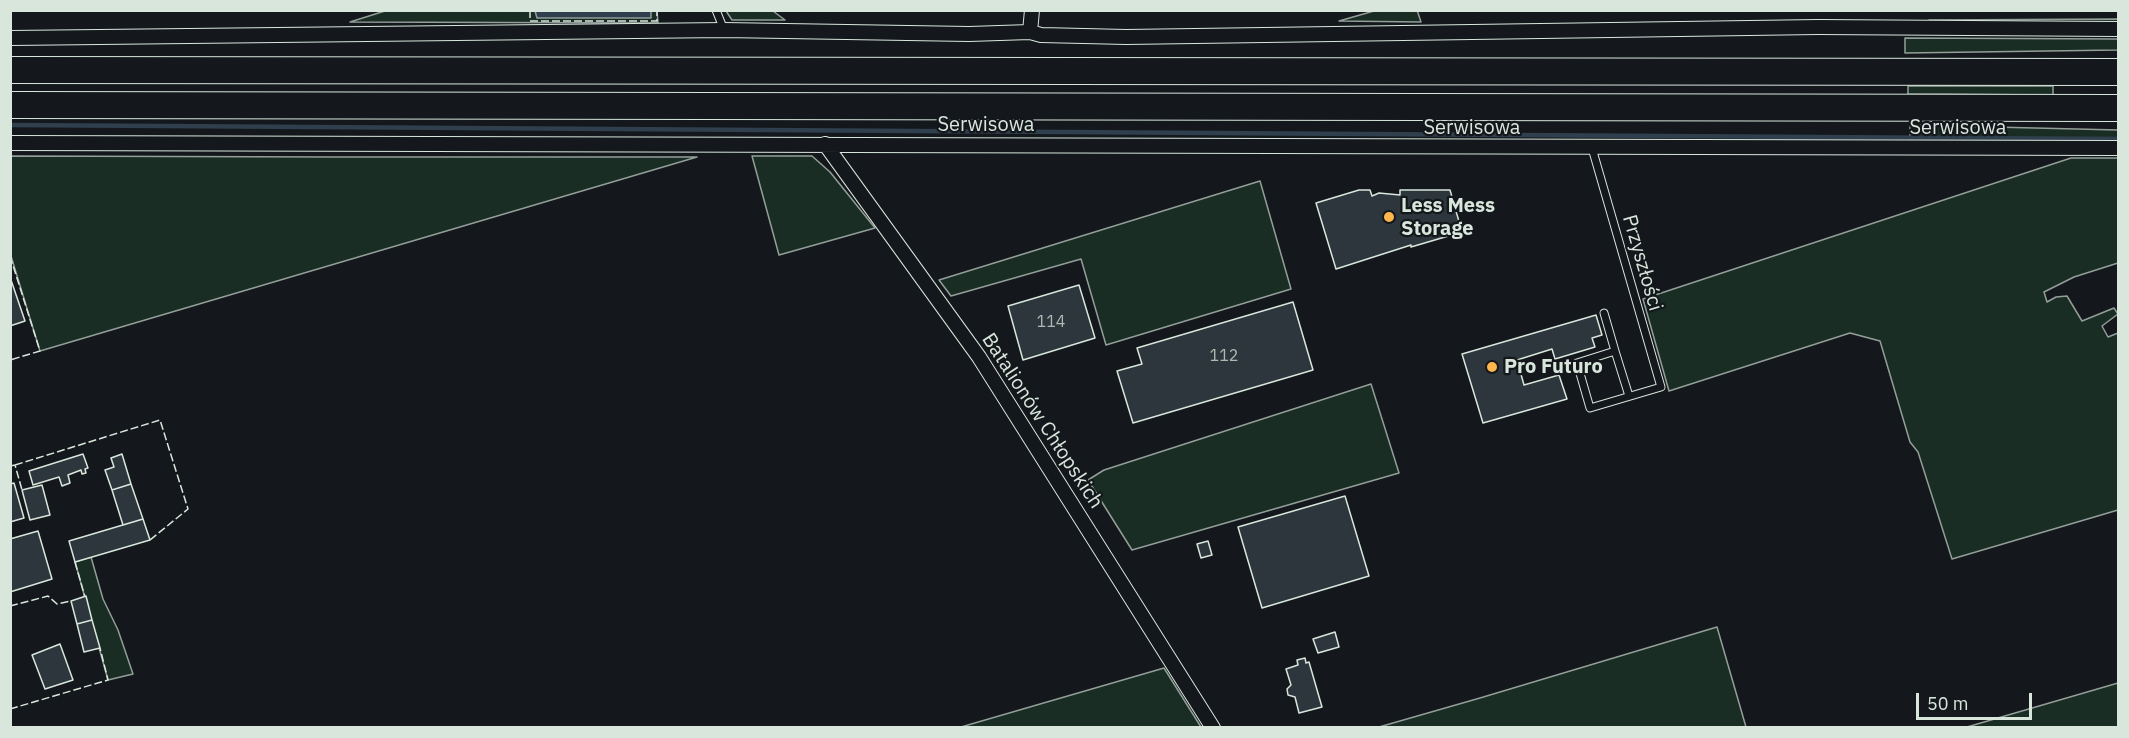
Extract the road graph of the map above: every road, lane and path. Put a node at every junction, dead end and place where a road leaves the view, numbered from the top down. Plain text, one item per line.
1 (716, 10) edge
2 (1032, 10) edge
3 (2118, 29) edge
4 (723, 30) junction
5 (1030, 32) junction
6 (10, 38) edge
7 (10, 70) edge
8 (2118, 72) edge
9 (10, 105) edge
10 (2118, 108) edge
11 (10, 143) edge
12 (825, 144) junction
13 (1592, 148) junction
14 (2118, 148) edge
15 (1604, 313) dead end
16 (1616, 351) junction
17 (1629, 396) junction
18 (1213, 728) edge

1 - 4 lane
2 - 5 street
3 - 5 street
4 - 5 street
4 - 6 street
7 - 8 highway
9 - 10 highway
11 - 12 street, Serwisowa
12 - 13 street, Serwisowa
12 - 18 street, Batalionów Chłopskich
13 - 14 street, Serwisowa
13 - 17 lane, Przyszłości
15 - 16 lane
16 - 17 lane
16 - 17 lane

